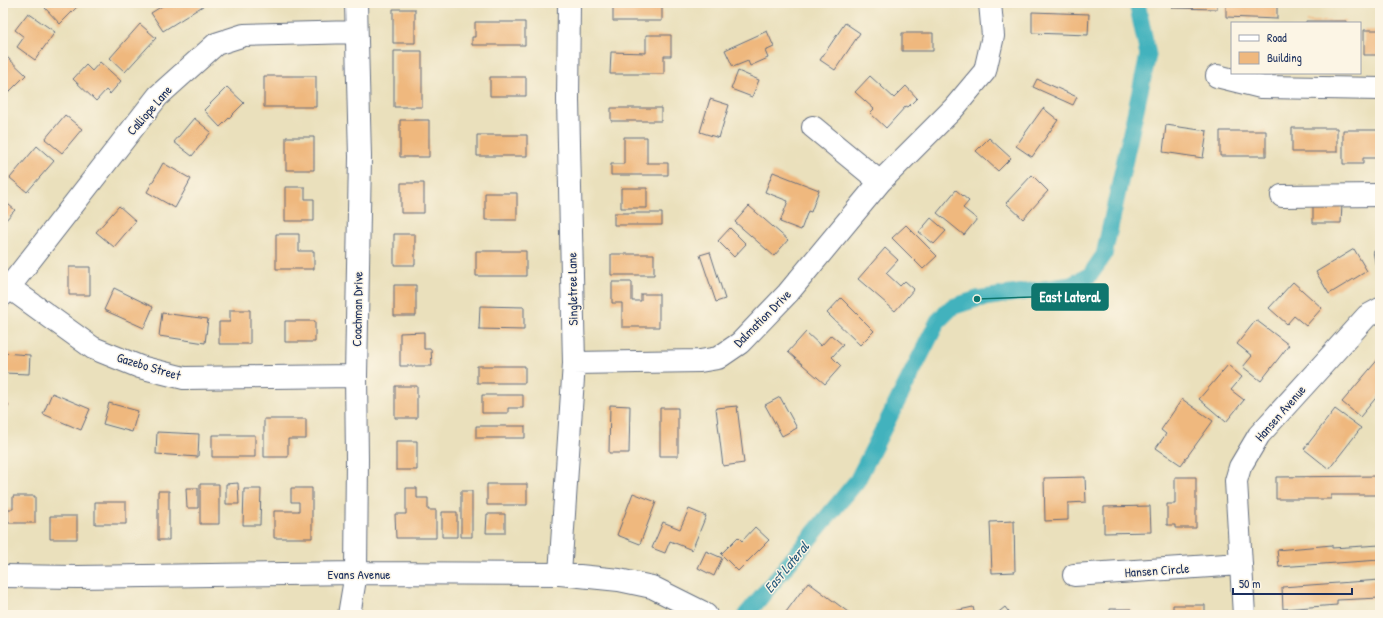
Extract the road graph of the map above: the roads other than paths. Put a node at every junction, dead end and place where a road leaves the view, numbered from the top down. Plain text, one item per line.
1 (356, 3) edge
2 (569, 3) edge
3 (990, 3) edge
4 (356, 32) junction
5 (1217, 76) dead end
6 (1380, 89) edge
7 (813, 127) dead end
8 (880, 182) junction
9 (1380, 195) edge
10 (1282, 196) dead end
11 (6, 291) edge
12 (1380, 309) edge
13 (574, 364) junction
14 (356, 376) junction
15 (1241, 564) junction
16 (356, 574) junction
17 (560, 574) junction
18 (1074, 575) dead end
19 (3, 576) edge
20 (349, 615) edge
21 (706, 615) edge
22 (1244, 615) edge

1 - 4 street, Coachman Drive
2 - 13 street, Singletree Lane
3 - 8 street, Dalmation Drive
4 - 11 street, Calliope Lane
4 - 14 street, Coachman Drive
5 - 6 street
7 - 8 street
8 - 13 street, Dalmation Drive
9 - 10 street
11 - 14 street, Gazebo Street
12 - 15 street, Hansen Avenue
13 - 17 street, Singletree Lane
14 - 16 street, Coachman Drive
15 - 18 street, Hansen Circle
15 - 22 street, Hansen Avenue
16 - 17 street, Evans Avenue
16 - 19 street, Evans Avenue
16 - 20 street, Coachman Drive
17 - 21 street, Evans Avenue

